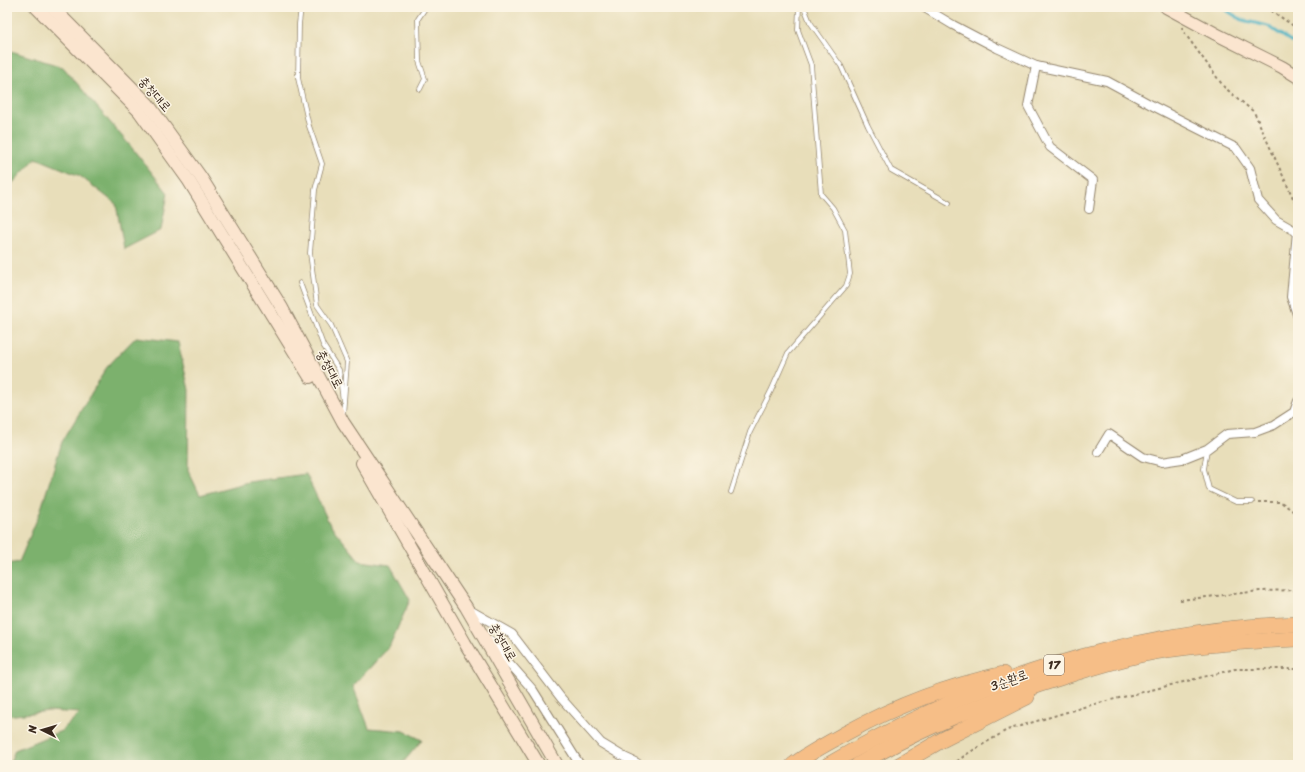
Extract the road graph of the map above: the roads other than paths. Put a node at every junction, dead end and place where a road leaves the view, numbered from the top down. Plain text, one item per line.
1 (36, 7) edge
2 (52, 7) edge
3 (301, 7) edge
4 (426, 7) edge
5 (799, 7) edge
6 (804, 7) edge
7 (923, 7) edge
8 (1166, 7) edge
9 (1036, 66) junction
10 (1298, 77) edge
11 (420, 89) dead end
12 (949, 204) dead end
13 (1089, 209) dead end
14 (1298, 233) edge
15 (300, 284) dead end
16 (1298, 317) edge
17 (1298, 401) edge
18 (343, 416) junction
19 (1207, 449) junction
20 (1098, 452) dead end
21 (731, 492) dead end
22 (1252, 502) road end
23 (466, 607) junction
24 (1298, 624) edge
25 (478, 628) junction
26 (1298, 638) edge
27 (1076, 658) junction
28 (1105, 664) junction
29 (637, 762) dead end
30 (538, 765) edge
31 (557, 765) edge
32 (580, 765) edge
33 (793, 765) edge
34 (828, 765) edge
35 (858, 765) edge
36 (899, 765) edge

1 - 30 main road, 충청대로
2 - 18 main road, 충청대로
3 - 18 lane
4 - 11 lane
5 - 21 lane
6 - 12 lane
7 - 9 street
8 - 10 main road
9 - 13 street
9 - 14 street
14 - 16 street
15 - 18 lane
17 - 19 street
18 - 23 main road, 충청대로
19 - 20 street
19 - 22 lane
23 - 25 main road, 충청대로
23 - 29 street
24 - 27 highway, 3순환로 / 17
25 - 31 main road, 충청대로
25 - 32 street
26 - 28 highway, 3순환로 / 17
27 - 33 highway
27 - 34 highway, 3순환로 / 17
28 - 35 highway, 3순환로 / 17
28 - 36 highway

